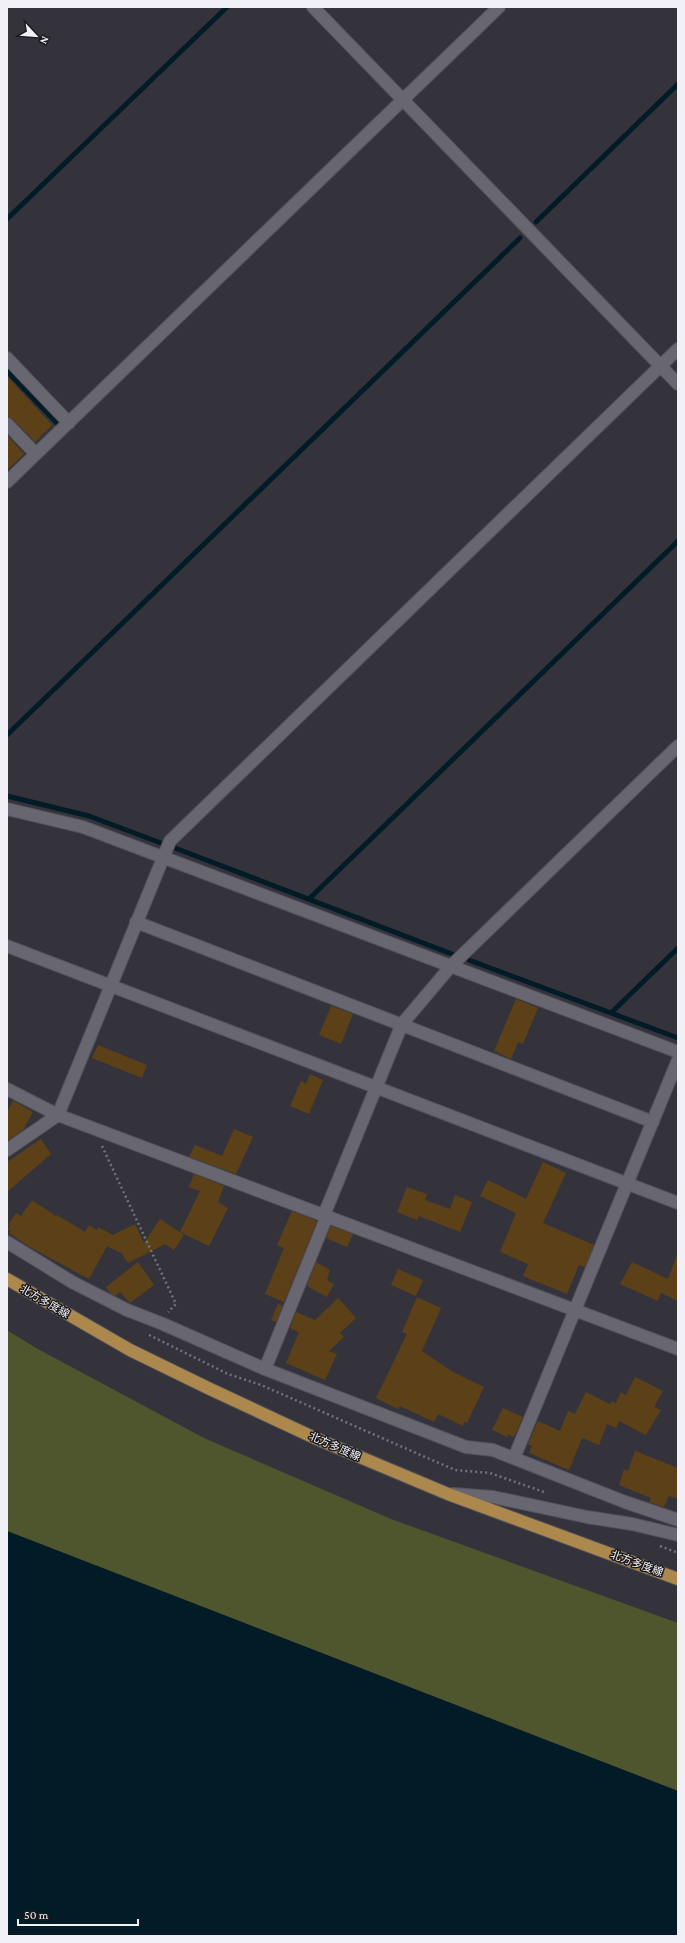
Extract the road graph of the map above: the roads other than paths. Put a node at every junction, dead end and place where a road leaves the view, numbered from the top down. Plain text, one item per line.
1 (313, 7) edge
2 (498, 7) edge
3 (403, 100) junction
4 (678, 349) edge
5 (7, 358) edge
6 (660, 366) junction
7 (678, 384) edge
8 (69, 422) junction
9 (7, 424) edge
10 (36, 454) junction
11 (7, 482) edge
12 (678, 746) edge
13 (7, 809) edge
14 (163, 856) junction
15 (136, 922) junction
16 (7, 946) edge
17 (450, 966) junction
18 (110, 986) junction
19 (402, 1024) junction
20 (678, 1052) edge
21 (678, 1060) edge
22 (377, 1087) junction
23 (7, 1089) edge
24 (58, 1115) junction
25 (653, 1122) junction
26 (7, 1150) edge
27 (627, 1183) junction
28 (678, 1203) edge
29 (326, 1215) junction
30 (7, 1242) edge
31 (7, 1279) edge
32 (575, 1310) junction
33 (678, 1349) edge
34 (265, 1369) junction
35 (514, 1458) junction
36 (448, 1494) junction
37 (678, 1520) edge
38 (678, 1535) edge
39 (678, 1579) edge

1 - 3 street
2 - 3 street
3 - 6 street
3 - 8 street
4 - 6 street
5 - 8 street
6 - 7 street
6 - 14 street
8 - 10 street
9 - 10 street
10 - 11 street
12 - 17 street
13 - 14 street
14 - 15 street
14 - 17 street
15 - 18 street
15 - 19 street
16 - 18 street
17 - 19 street
17 - 20 street
18 - 22 street
18 - 24 street
19 - 22 street
19 - 25 street
21 - 25 street
22 - 27 street
22 - 29 street
23 - 24 street
24 - 26 street
24 - 29 street
25 - 27 street
27 - 28 street
27 - 32 street
29 - 32 street
29 - 34 street
30 - 34 street
31 - 36 main road, 北方多度線
32 - 33 street
32 - 35 street
34 - 35 street
35 - 37 street
36 - 38 street
36 - 39 main road, 北方多度線

